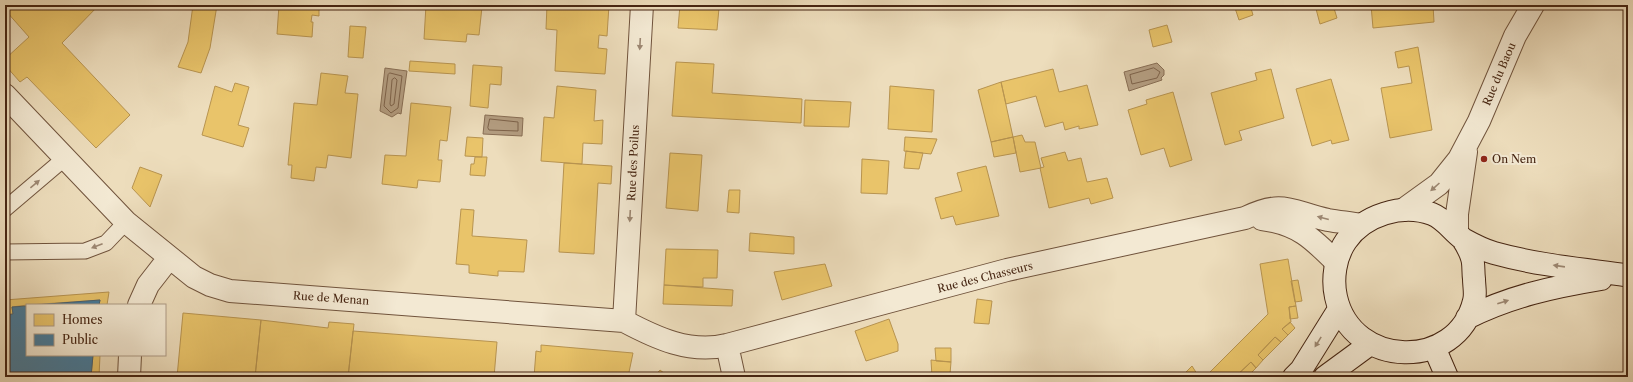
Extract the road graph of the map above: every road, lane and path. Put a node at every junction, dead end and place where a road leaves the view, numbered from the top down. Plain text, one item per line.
1 (642, 5) edge
2 (1533, 5) edge
3 (5, 95) edge
4 (1467, 145) junction
5 (65, 158) junction
6 (5, 209) edge
7 (1403, 210) junction
8 (1245, 218) junction
9 (126, 222) junction
10 (1361, 225) junction
11 (1460, 236) junction
12 (5, 252) edge
13 (169, 258) junction
14 (1336, 262) junction
15 (1626, 275) edge
16 (139, 304) edge
17 (1339, 309) junction
18 (1467, 318) junction
19 (624, 321) junction
20 (1370, 344) junction
21 (727, 346) junction
22 (1434, 346) junction
23 (130, 356) edge
24 (129, 377) edge
25 (734, 377) edge
26 (1294, 377) edge
27 (1325, 377) edge
28 (1447, 377) edge

1 -> 19 street, Rue des Poilus
2 - 4 street, Rue du Baou
3 - 5 street, Rue de Menan
4 -> 7 street, Rue du Baou
4 - 11 street, Rue du Baou
6 -> 5 lane
5 - 9 street, Rue de Menan
7 - 10 street
7 - 11 street
10 -> 8 street, Rue des Chasseurs
8 - 14 street, Rue des Chasseurs
8 - 21 street, Rue des Chasseurs
9 -> 12 lane
9 - 13 street, Rue de Menan
10 - 14 street
15 -> 11 street
11 - 18 street
13 - 16 street
13 - 19 street, Rue de Menan
14 - 17 street
18 -> 15 street
17 - 20 street
17 -> 26 street
18 - 22 street
19 - 21 street, Rue de Menan
20 - 22 street
20 - 27 street
21 - 25 street
22 - 28 street
23 - 24 street

